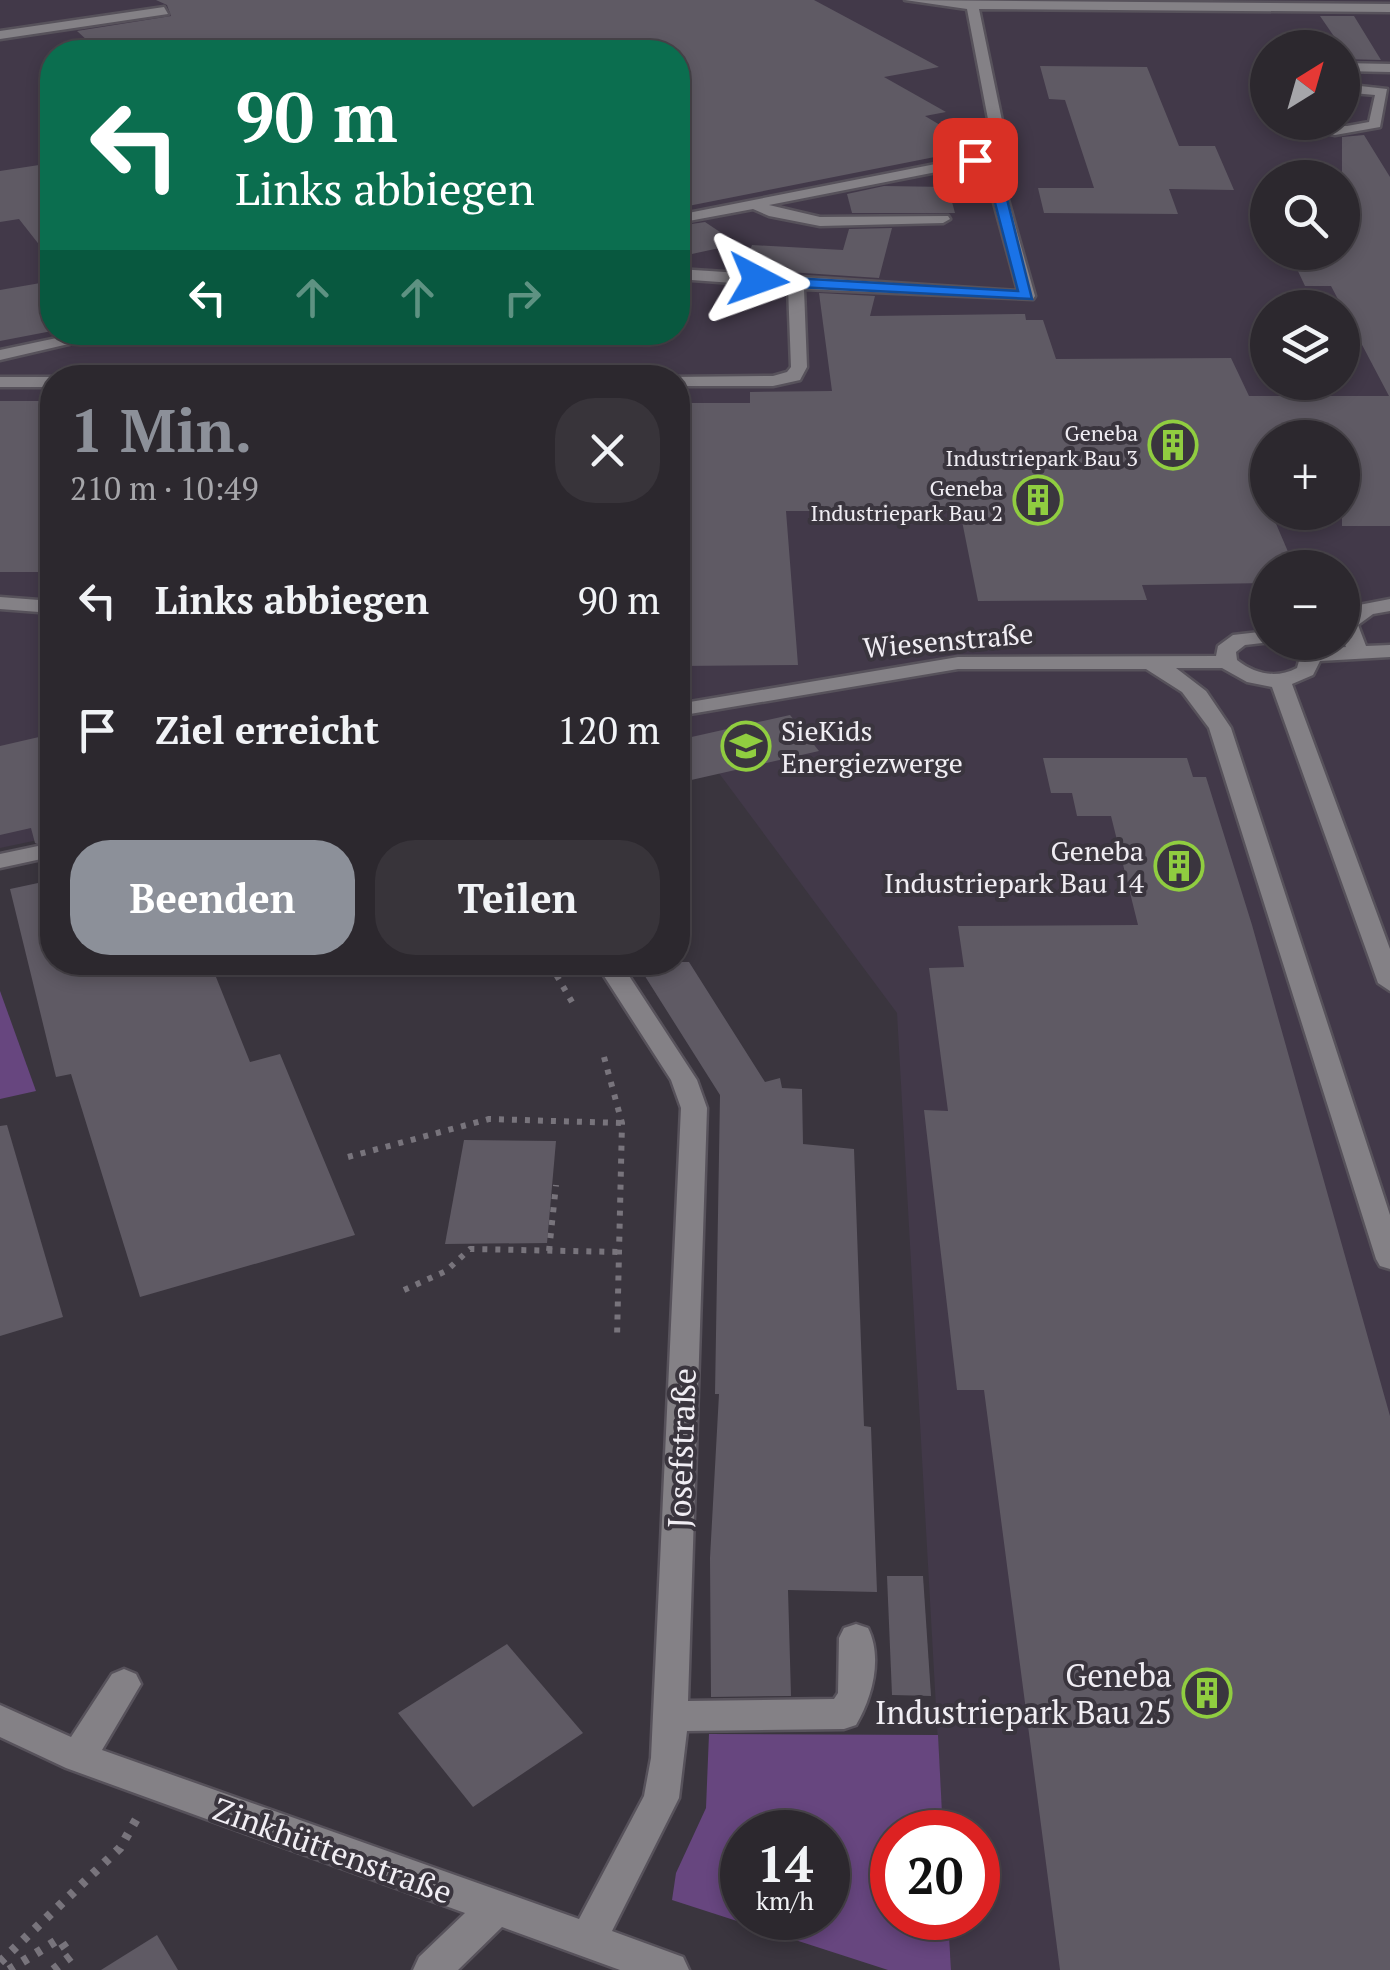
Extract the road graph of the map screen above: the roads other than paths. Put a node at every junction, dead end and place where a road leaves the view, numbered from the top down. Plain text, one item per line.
1 (912, 0) edge
2 (972, 2) edge
3 (1025, 2) edge
4 (1390, 8) edge
5 (164, 11) dead end
6 (0, 35) edge
7 (1360, 69) edge
8 (1390, 70) edge
9 (1360, 90) edge
10 (1360, 128) edge
11 (975, 160) junction
12 (755, 204) junction
13 (690, 217) edge
14 (942, 219) dead end
15 (690, 275) edge
16 (796, 283) junction
17 (49, 345) edge
18 (0, 355) edge
19 (690, 381) edge
20 (0, 382) edge
21 (40, 382) edge
22 (0, 603) edge
23 (1390, 604) edge
24 (40, 606) edge
25 (1360, 611) edge
26 (1250, 640) edge
27 (1360, 651) edge
28 (1390, 652) edge
29 (1307, 660) edge
30 (1147, 662) junction
31 (1227, 662) junction
32 (1280, 680) junction
33 (690, 708) edge
34 (38, 853) dead end
35 (0, 862) edge
36 (615, 975) edge
37 (1390, 983) edge
38 (1390, 1259) edge
39 (856, 1638) dead end
40 (124, 1684) dead end
41 (671, 1716) junction
42 (0, 1720) edge
43 (78, 1757) junction
44 (495, 1910) junction
45 (587, 1941) junction
46 (432, 1970) edge
47 (670, 1970) edge

1 - 2 street
2 - 3 street
2 - 11 street
3 - 4 street
5 - 6 street
7 - 8 street
9 - 10 street
11 - 12 street
11 - 16 street
12 - 13 street
12 - 14 street
15 - 16 street
16 - 19 street
17 - 18 street
20 - 21 street
22 - 24 street
23 - 25 street
26 - 31 street
27 - 28 street
29 - 32 street
30 - 31 street, Wiesenstraße
30 - 33 street, Wiesenstraße
30 - 38 street
31 - 32 street
32 - 37 street
34 - 35 street
36 - 41 street, Josefstraße
39 - 41 street
40 - 43 street
41 - 45 street, Josefstraße
42 - 43 street, Zinkhüttenstraße
43 - 44 street, Zinkhüttenstraße
44 - 45 street, Zinkhüttenstraße
44 - 46 street
45 - 47 street, Zinkhüttenstraße

